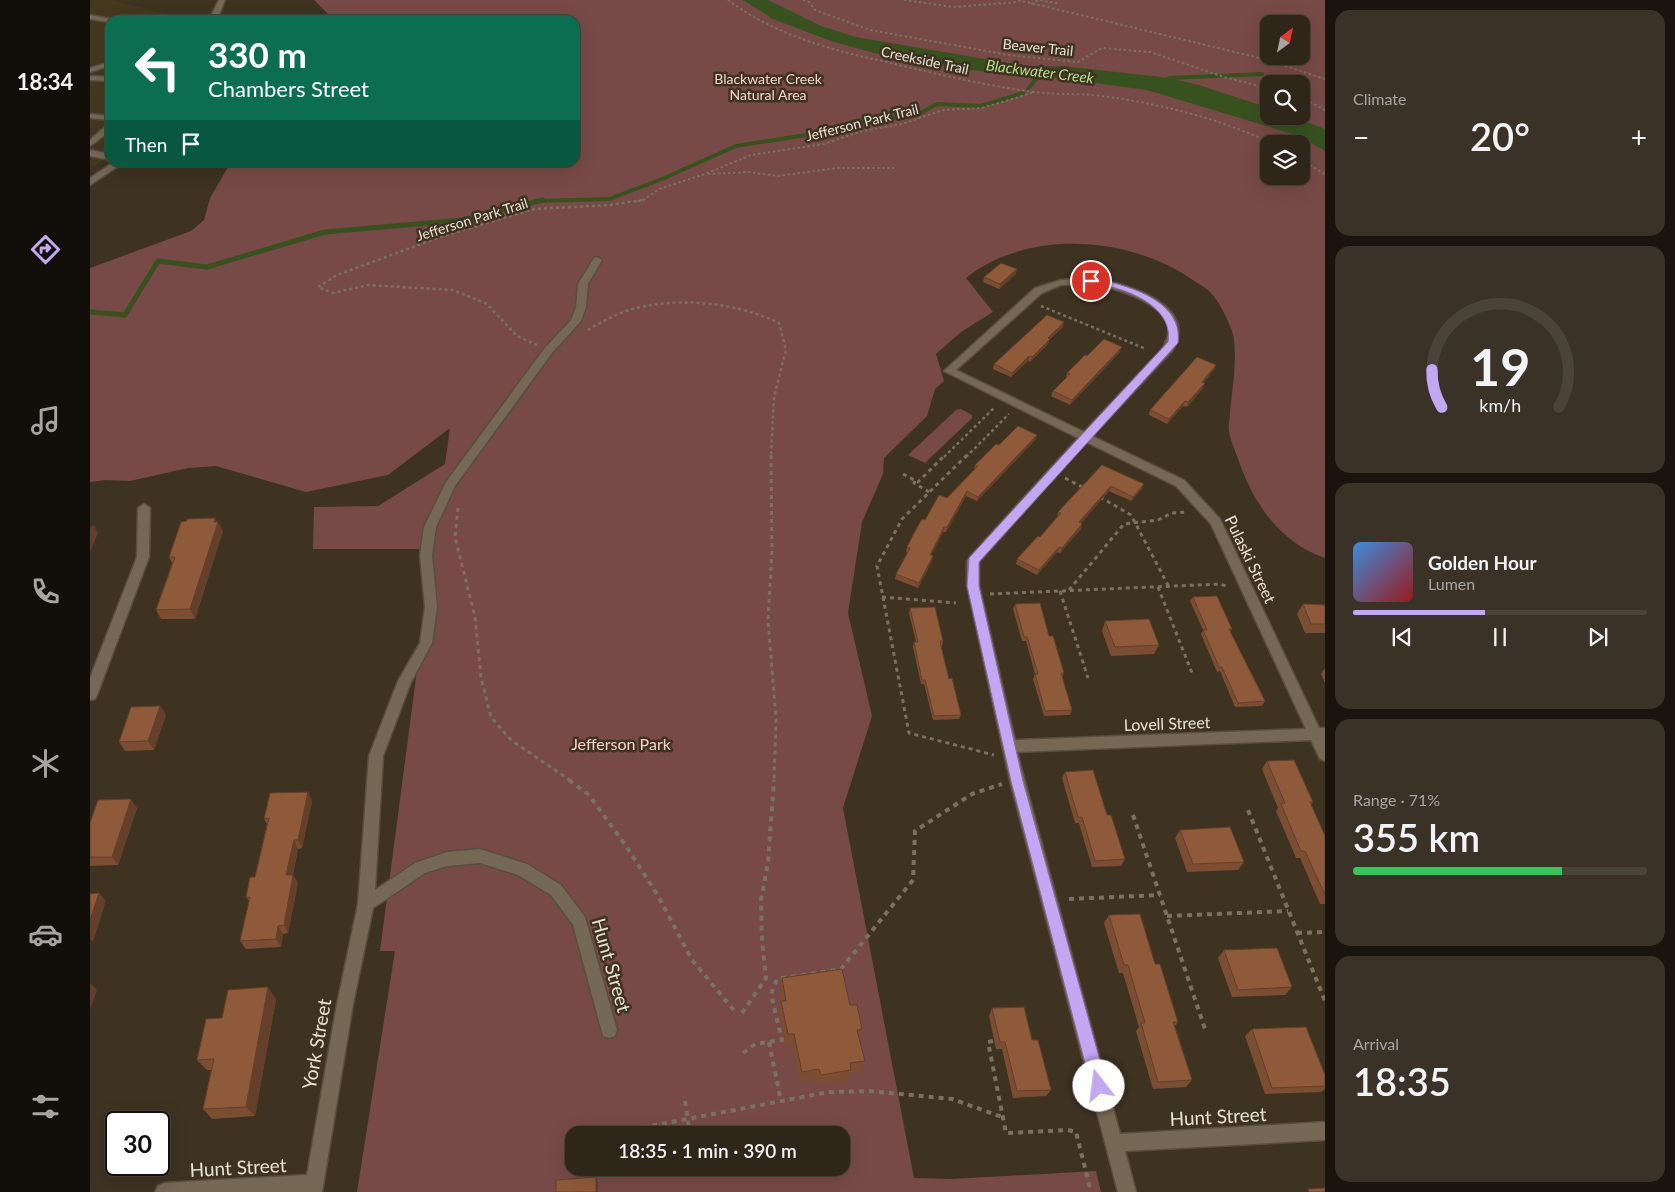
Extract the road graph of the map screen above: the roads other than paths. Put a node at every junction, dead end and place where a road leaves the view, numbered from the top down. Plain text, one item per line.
1 (222, 0) edge
2 (215, 15) edge
3 (90, 17) edge
4 (105, 19) edge
5 (105, 66) edge
6 (90, 70) edge
7 (90, 78) edge
8 (105, 79) edge
9 (90, 116) edge
10 (105, 118) edge
11 (105, 131) edge
12 (90, 144) edge
13 (90, 153) edge
14 (105, 156) edge
15 (112, 167) edge
16 (90, 182) edge
17 (597, 260) dead end
18 (1086, 436) junction
19 (144, 508) dead end
20 (90, 695) edge
21 (1320, 734) edge
22 (1010, 746) junction
23 (1325, 755) edge
24 (366, 904) junction
25 (609, 1030) dead end
26 (1325, 1131) edge
27 (1114, 1143) junction
28 (314, 1188) edge
29 (164, 1192) edge
30 (1127, 1192) edge

1 - 2 street
3 - 4 street
5 - 6 street
7 - 8 street
9 - 10 street
11 - 12 street
13 - 14 street
15 - 16 street
17 - 24 street, York Street
18 - 18 street, Pulaski Street
18 - 21 street, Pulaski Street
18 - 22 street
19 - 20 street
21 - 22 street, Lovell Street
21 - 23 street, Pulaski Street
22 - 27 street
24 - 25 street, Hunt Street
24 - 28 street, York Street
26 - 27 street, Hunt Street
27 - 30 street
28 - 29 street, Hunt Street

